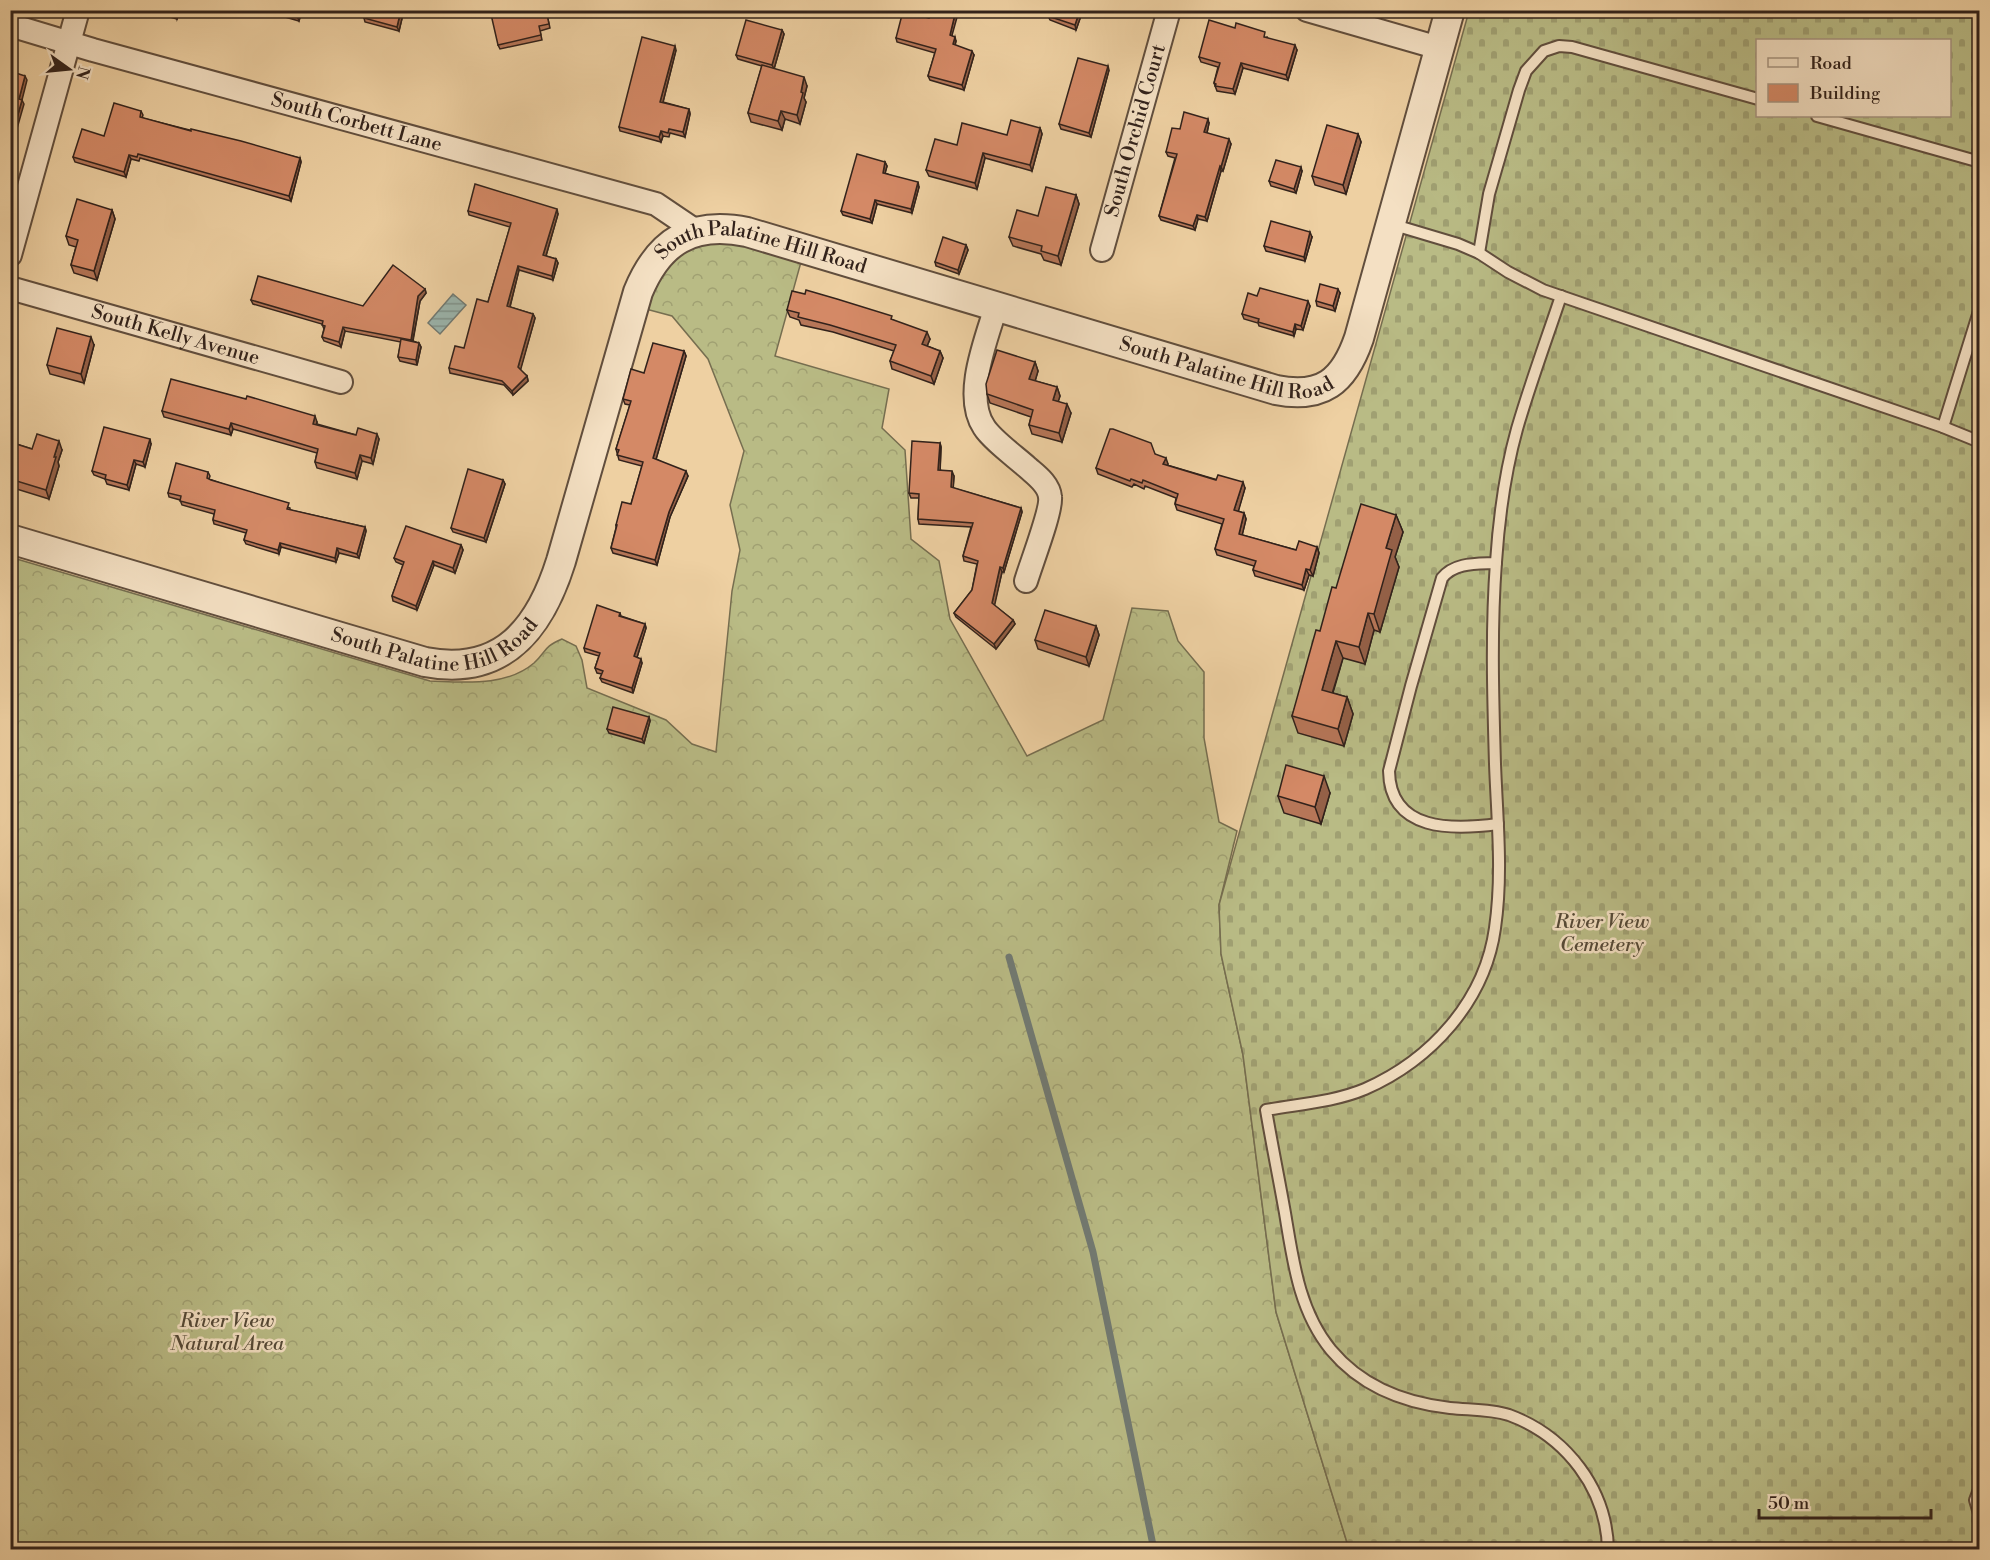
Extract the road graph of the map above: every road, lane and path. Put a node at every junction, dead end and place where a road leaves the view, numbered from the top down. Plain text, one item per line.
1 (78, 10) edge
2 (1169, 10) edge
3 (1307, 10) edge
4 (1450, 10) edge
5 (10, 26) edge
6 (69, 43) junction
7 (1439, 48) junction
8 (1756, 98) edge
9 (1821, 117) edge
10 (1980, 162) edge
11 (1391, 224) junction
12 (696, 231) junction
13 (1102, 250) dead end
14 (1479, 253) junction
15 (10, 255) edge
16 (10, 288) edge
17 (1561, 296) junction
18 (996, 307) junction
19 (1980, 308) edge
20 (341, 382) dead end
21 (1943, 427) junction
22 (1980, 442) edge
23 (10, 539) edge
24 (1496, 563) junction
25 (1026, 581) dead end
26 (1498, 824) junction
27 (1980, 1487) edge
28 (1980, 1517) edge
29 (1608, 1550) edge

1 - 6 street
2 - 13 street, South Orchid Court
3 - 7 street
4 - 7 street, South Palatine Hill Road
5 - 6 street, South Corbett Lane
6 - 12 street, South Corbett Lane
6 - 15 street
7 - 11 street, South Palatine Hill Road
8 - 14 lane
9 - 10 lane
11 - 14 lane
11 - 18 street, South Palatine Hill Road
12 - 18 street, South Palatine Hill Road
12 - 23 street, South Palatine Hill Road
14 - 17 lane
16 - 20 street, South Kelly Avenue
17 - 21 lane
17 - 24 lane
18 - 25 street
19 - 21 lane
21 - 22 lane
24 - 26 lane
24 - 26 lane
26 - 29 lane
27 - 28 lane

